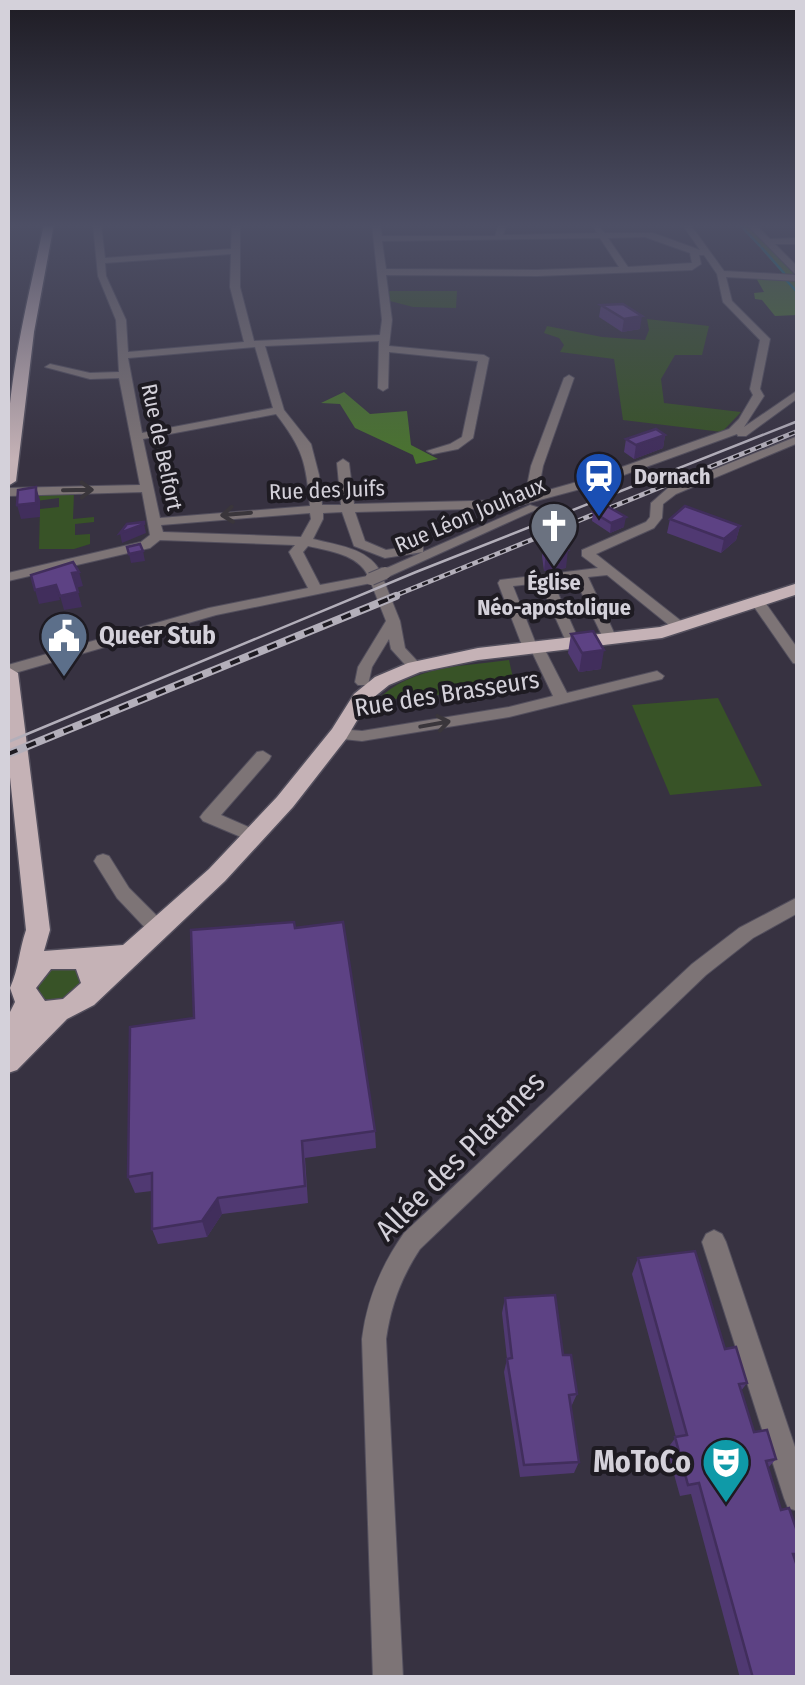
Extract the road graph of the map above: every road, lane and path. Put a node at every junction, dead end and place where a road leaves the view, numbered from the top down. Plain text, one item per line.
1 (29, 303) edge
2 (33, 303) edge
3 (114, 303) edge
4 (238, 303) edge
5 (386, 303) edge
6 (729, 303) edge
7 (385, 343) junction
8 (255, 344) junction
9 (121, 356) junction
10 (50, 367) dead end
11 (124, 375) junction
12 (569, 378) dead end
13 (383, 388) dead end
14 (798, 392) edge
15 (759, 396) junction
16 (8, 397) edge
17 (784, 404) junction
18 (279, 410) junction
19 (138, 437) junction
20 (798, 439) edge
21 (433, 451) dead end
22 (343, 464) dead end
23 (8, 481) edge
24 (148, 488) junction
25 (8, 492) edge
26 (532, 498) junction
27 (500, 505) junction
28 (316, 510) junction
29 (348, 510) junction
30 (156, 529) junction
31 (305, 541) junction
32 (609, 571) junction
33 (580, 575) junction
34 (8, 577) edge
35 (545, 579) junction
36 (798, 588) edge
37 (316, 590) junction
38 (757, 601) junction
39 (393, 621) junction
40 (680, 628) junction
41 (610, 639) junction
42 (573, 643) junction
43 (534, 648) junction
44 (798, 660) edge
45 (412, 662) junction
46 (8, 671) edge
47 (657, 676) dead end
48 (362, 690) junction
49 (564, 700) junction
50 (339, 734) junction
51 (262, 756) dead end
52 (254, 836) junction
53 (103, 861) dead end
54 (798, 904) edge
55 (157, 928) junction
56 (38, 930) junction
57 (126, 956) junction
58 (72, 957) junction
59 (32, 970) junction
60 (92, 988) junction
61 (28, 1004) junction
62 (56, 1012) junction
63 (8, 1039) edge
64 (8, 1062) edge
65 (714, 1242) dead end
66 (798, 1498) edge
67 (388, 1678) edge

1 - 16 main road
2 - 23 main road
3 - 9 street, Rue de Belfort
4 - 8 street
5 - 7 street
6 - 15 street
7 - 8 street
7 - 13 street
7 - 21 street
8 - 9 street
8 - 18 street
9 - 11 street, Rue de Belfort
10 - 11 street
11 - 19 street, Rue de Belfort
12 - 26 street
14 - 17 street, Rue Léon Jouhaux
15 - 17 street
15 - 26 street
17 - 37 street, Rue Léon Jouhaux
18 - 19 street
18 - 28 street
19 - 24 street, Rue de Belfort
20 - 32 street
22 - 29 street
25 -> 24 street
24 - 30 street, Rue de Belfort
26 - 27 street
27 - 29 street, Rue des Juifs
27 - 29 street
28 - 29 street, Rue des Juifs
28 -> 30 street, Rue des Juifs
28 - 31 street
30 - 31 street, Rue de Belfort
30 - 34 street
31 - 37 street
31 - 39 street, Rue de Belfort
32 - 33 street
32 - 40 street
33 - 35 street
33 - 41 street
35 - 42 street
35 - 43 street, Rue des Brasseurs
36 - 38 main road
37 - 46 street, Rue Léon Jouhaux
38 - 40 main road
38 - 44 street
39 - 45 street, Rue de Belfort
39 - 48 street
40 - 41 main road
41 - 42 main road
42 - 43 main road
43 - 45 main road
43 - 49 street, Rue des Brasseurs
45 - 48 main road
46 - 56 main road
47 - 49 street, Rue des Brasseurs
48 - 50 main road
50 -> 49 street, Rue des Brasseurs
50 - 52 main road
51 - 52 street
52 - 55 main road
53 - 55 street
54 - 67 street, Allée des Platanes
55 - 57 main road
56 - 58 main road
56 - 59 main road
57 - 58 main road
57 - 60 main road
58 - 59 main road
58 - 60 main road
59 - 61 main road
60 - 62 main road
61 - 62 main road
61 - 63 main road
62 - 64 main road
65 - 66 street

